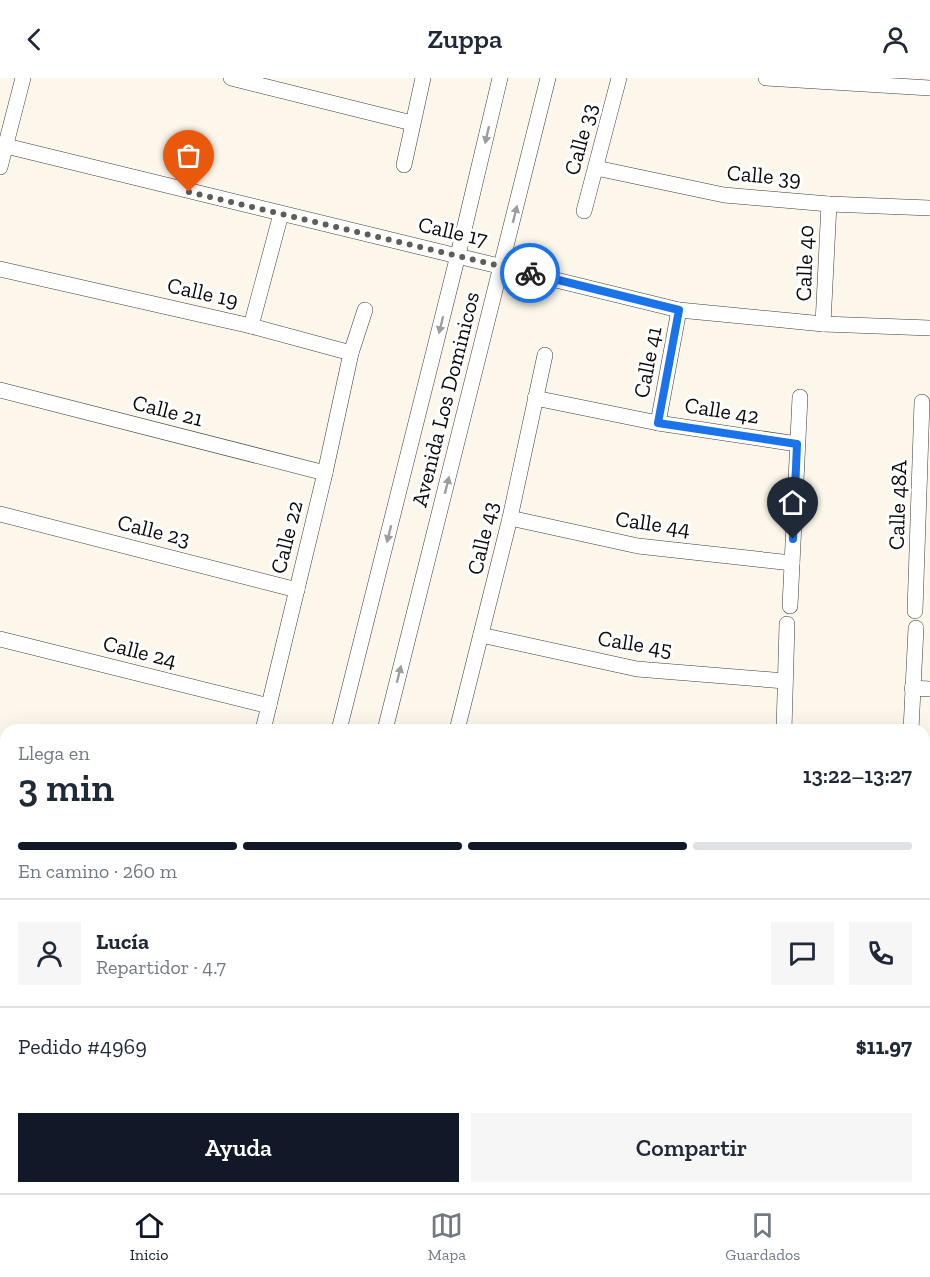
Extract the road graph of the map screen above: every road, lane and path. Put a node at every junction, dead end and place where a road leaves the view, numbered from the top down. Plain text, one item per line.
1 (23, 78) edge
2 (231, 78) edge
3 (423, 78) edge
4 (500, 78) edge
5 (548, 78) edge
6 (619, 78) edge
7 (766, 78) edge
8 (930, 88) edge
9 (412, 123) junction
10 (6, 146) junction
11 (404, 165) dead end
12 (0, 167) edge
13 (596, 168) junction
14 (829, 204) junction
15 (930, 208) edge
16 (584, 211) dead end
17 (281, 214) junction
18 (458, 255) junction
19 (502, 266) junction
20 (0, 269) edge
21 (364, 310) dead end
22 (679, 310) junction
23 (824, 324) junction
24 (251, 326) junction
25 (930, 328) edge
26 (351, 353) junction
27 (545, 355) dead end
28 (0, 390) edge
29 (800, 397) dead end
30 (535, 398) junction
31 (922, 402) dead end
32 (658, 423) junction
33 (797, 444) junction
34 (926, 448) edge
35 (325, 473) junction
36 (0, 514) edge
37 (510, 518) junction
38 (792, 562) junction
39 (923, 568) edge
40 (297, 590) junction
41 (790, 606) dead end
42 (915, 611) dead end
43 (788, 624) dead end
44 (916, 628) dead end
45 (481, 635) junction
46 (0, 639) edge
47 (785, 681) junction
48 (912, 688) junction
49 (930, 689) edge
50 (268, 706) junction
51 (264, 724) edge
52 (341, 724) edge
53 (387, 724) edge
54 (459, 724) edge
55 (784, 724) edge
56 (911, 724) edge

1 - 10 street
2 - 9 street
3 - 9 street
4 -> 18 street, Avenida Los Dominicos
19 -> 5 street, Avenida Los Dominicos
6 - 13 street, Calle 33
7 - 8 street
9 - 11 street
10 - 12 street
10 - 17 street, Calle 17
13 - 14 street, Calle 39
13 - 16 street, Calle 33
14 - 15 street, Calle 39
14 - 23 street, Calle 40
17 - 18 street, Calle 17
17 - 24 street
18 - 19 street, Calle 17
18 -> 52 street, Avenida Los Dominicos
19 - 22 street, Calle 17
53 -> 19 street, Avenida Los Dominicos
20 - 24 street, Calle 19
21 - 26 street
22 - 23 street, Calle 17
22 - 32 street, Calle 41
23 - 25 street, Calle 17
24 - 26 street, Calle 19
26 - 35 street, Calle 22
27 - 30 street, Calle 43
28 - 35 street, Calle 21
29 - 33 street
30 - 32 street, Calle 42
30 - 37 street, Calle 43
31 - 34 street, Calle 48A
32 - 33 street, Calle 42
33 - 38 street
34 - 39 street, Calle 48A
35 - 40 street, Calle 22
36 - 40 street, Calle 23
37 - 38 street, Calle 44
37 - 45 street, Calle 43
38 - 41 street
39 - 42 street, Calle 48A
40 - 50 street, Calle 22
43 - 47 street
44 - 48 street
45 - 47 street, Calle 45
45 - 54 street, Calle 43
46 - 50 street, Calle 24
47 - 55 street
48 - 49 street
48 - 56 street
50 - 51 street, Calle 22

